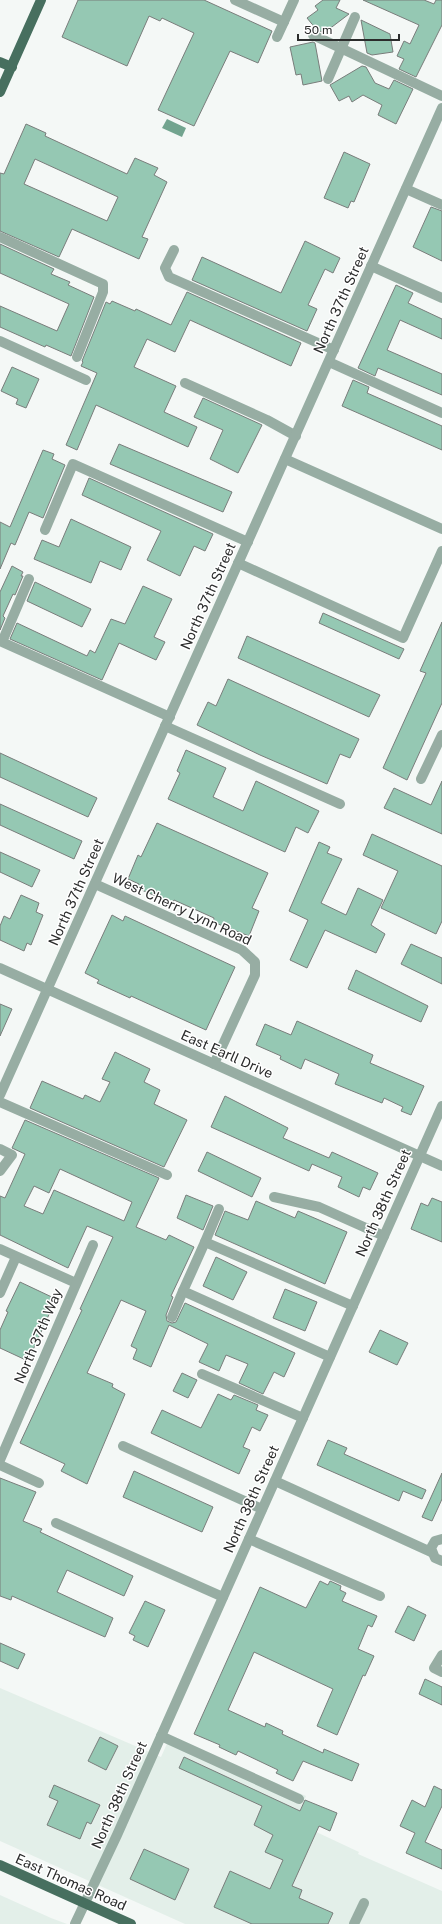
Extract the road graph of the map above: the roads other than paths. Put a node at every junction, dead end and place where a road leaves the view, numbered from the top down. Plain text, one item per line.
1 (41, 0) edge
2 (235, 0) edge
3 (294, 0) edge
4 (355, 17) dead end
5 (284, 22) junction
6 (313, 35) dead end
7 (277, 37) dead end
8 (341, 49) junction
9 (0, 62) edge
10 (12, 67) junction
11 (328, 79) dead end
12 (0, 92) edge
13 (442, 96) edge
14 (442, 108) edge
15 (406, 189) junction
16 (442, 205) edge
17 (0, 237) edge
18 (174, 250) dead end
19 (372, 266) junction
20 (442, 298) edge
21 (0, 342) edge
22 (334, 350) junction
23 (76, 357) dead end
24 (328, 362) junction
25 (86, 380) dead end
26 (185, 383) dead end
27 (442, 414) edge
28 (296, 436) junction
29 (285, 459) junction
30 (442, 529) edge
31 (45, 530) dead end
32 (248, 542) junction
33 (442, 551) edge
34 (238, 563) junction
35 (29, 579) dead end
36 (170, 717) junction
37 (165, 726) junction
38 (442, 735) edge
39 (438, 755) edge
40 (421, 779) dead end
41 (340, 804) dead end
42 (95, 884) junction
43 (0, 968) edge
44 (47, 990) junction
45 (214, 1064) junction
46 (0, 1095) edge
47 (0, 1102) edge
48 (442, 1106) edge
49 (0, 1149) edge
50 (420, 1156) junction
51 (442, 1166) edge
52 (0, 1171) edge
53 (167, 1175) dead end
54 (274, 1197) dead end
55 (219, 1209) dead end
56 (384, 1236) junction
57 (205, 1242) junction
58 (93, 1245) dead end
59 (0, 1249) edge
60 (16, 1257) junction
61 (76, 1283) junction
62 (184, 1291) junction
63 (0, 1293) edge
64 (353, 1306) junction
65 (172, 1317) dead end
66 (330, 1357) junction
67 (202, 1374) dead end
68 (303, 1418) junction
69 (123, 1446) dead end
70 (0, 1460) edge
71 (0, 1465) edge
72 (274, 1481) junction
73 (39, 1483) dead end
74 (262, 1510) junction
75 (56, 1523) dead end
76 (249, 1539) junction
77 (442, 1539) edge
78 (431, 1552) junction
79 (442, 1561) edge
80 (380, 1596) dead end
81 (223, 1597) junction
82 (442, 1655) edge
83 (442, 1672) edge
84 (161, 1736) junction
85 (299, 1799) dead end
86 (0, 1865) edge
87 (364, 1903) dead end
88 (85, 1904) junction
89 (75, 1924) edge
90 (131, 1924) edge
91 (354, 1924) edge

1 - 10 main road
2 - 5 street
3 - 5 street
4 - 8 street
5 - 7 street
6 - 8 street
8 - 11 street
8 - 13 street
9 - 10 main road
10 - 12 main road
14 - 15 street, North 37th Street
15 - 16 street
15 - 19 street, North 37th Street
17 - 23 street
18 - 22 street
19 - 20 street
19 - 22 street, North 37th Street
21 - 25 street
22 - 24 street, North 37th Street
24 - 27 street
24 - 28 street, North 37th Street
26 - 28 street
28 - 29 street, North 37th Street
29 - 30 street
29 - 32 street, North 37th Street
31 - 32 street
32 - 34 street, North 37th Street
33 - 34 street
34 - 36 street, North 37th Street
35 - 36 street
36 - 37 street, North 37th Street
37 - 41 street
37 - 42 street, North 37th Street
38 - 39 street
39 - 40 street
42 - 44 street, North 37th Street
42 - 45 street, West Cherry Lynn Road
43 - 44 street, East Earll Drive
44 - 45 street, East Earll Drive
44 - 46 street, North 37th Street
45 - 50 street, East Earll Drive
47 - 53 street
48 - 50 street, North 38th Street
49 - 52 street
50 - 51 street, East Earll Drive
50 - 56 street, North 38th Street
54 - 56 street
55 - 57 street
56 - 64 street, North 38th Street
57 - 62 street
57 - 64 street
58 - 61 street, North 37th Way
59 - 60 street
60 - 61 street
60 - 63 street
61 - 70 street, North 37th Way
62 - 65 street
62 - 66 street
64 - 66 street, North 38th Street
66 - 68 street, North 38th Street
67 - 68 street
68 - 72 street, North 38th Street
69 - 74 street
71 - 73 street
72 - 74 street, North 38th Street
72 - 78 street
74 - 76 street, North 38th Street
75 - 81 street
76 - 80 street
76 - 81 street, North 38th Street
77 - 78 street
78 - 79 street
81 - 84 street, North 38th Street
82 - 83 street
84 - 85 street
84 - 88 street, North 38th Street
86 - 88 main road, East Thomas Road
87 - 91 street
88 - 89 street, North 38th Street
88 - 90 main road, East Thomas Road

